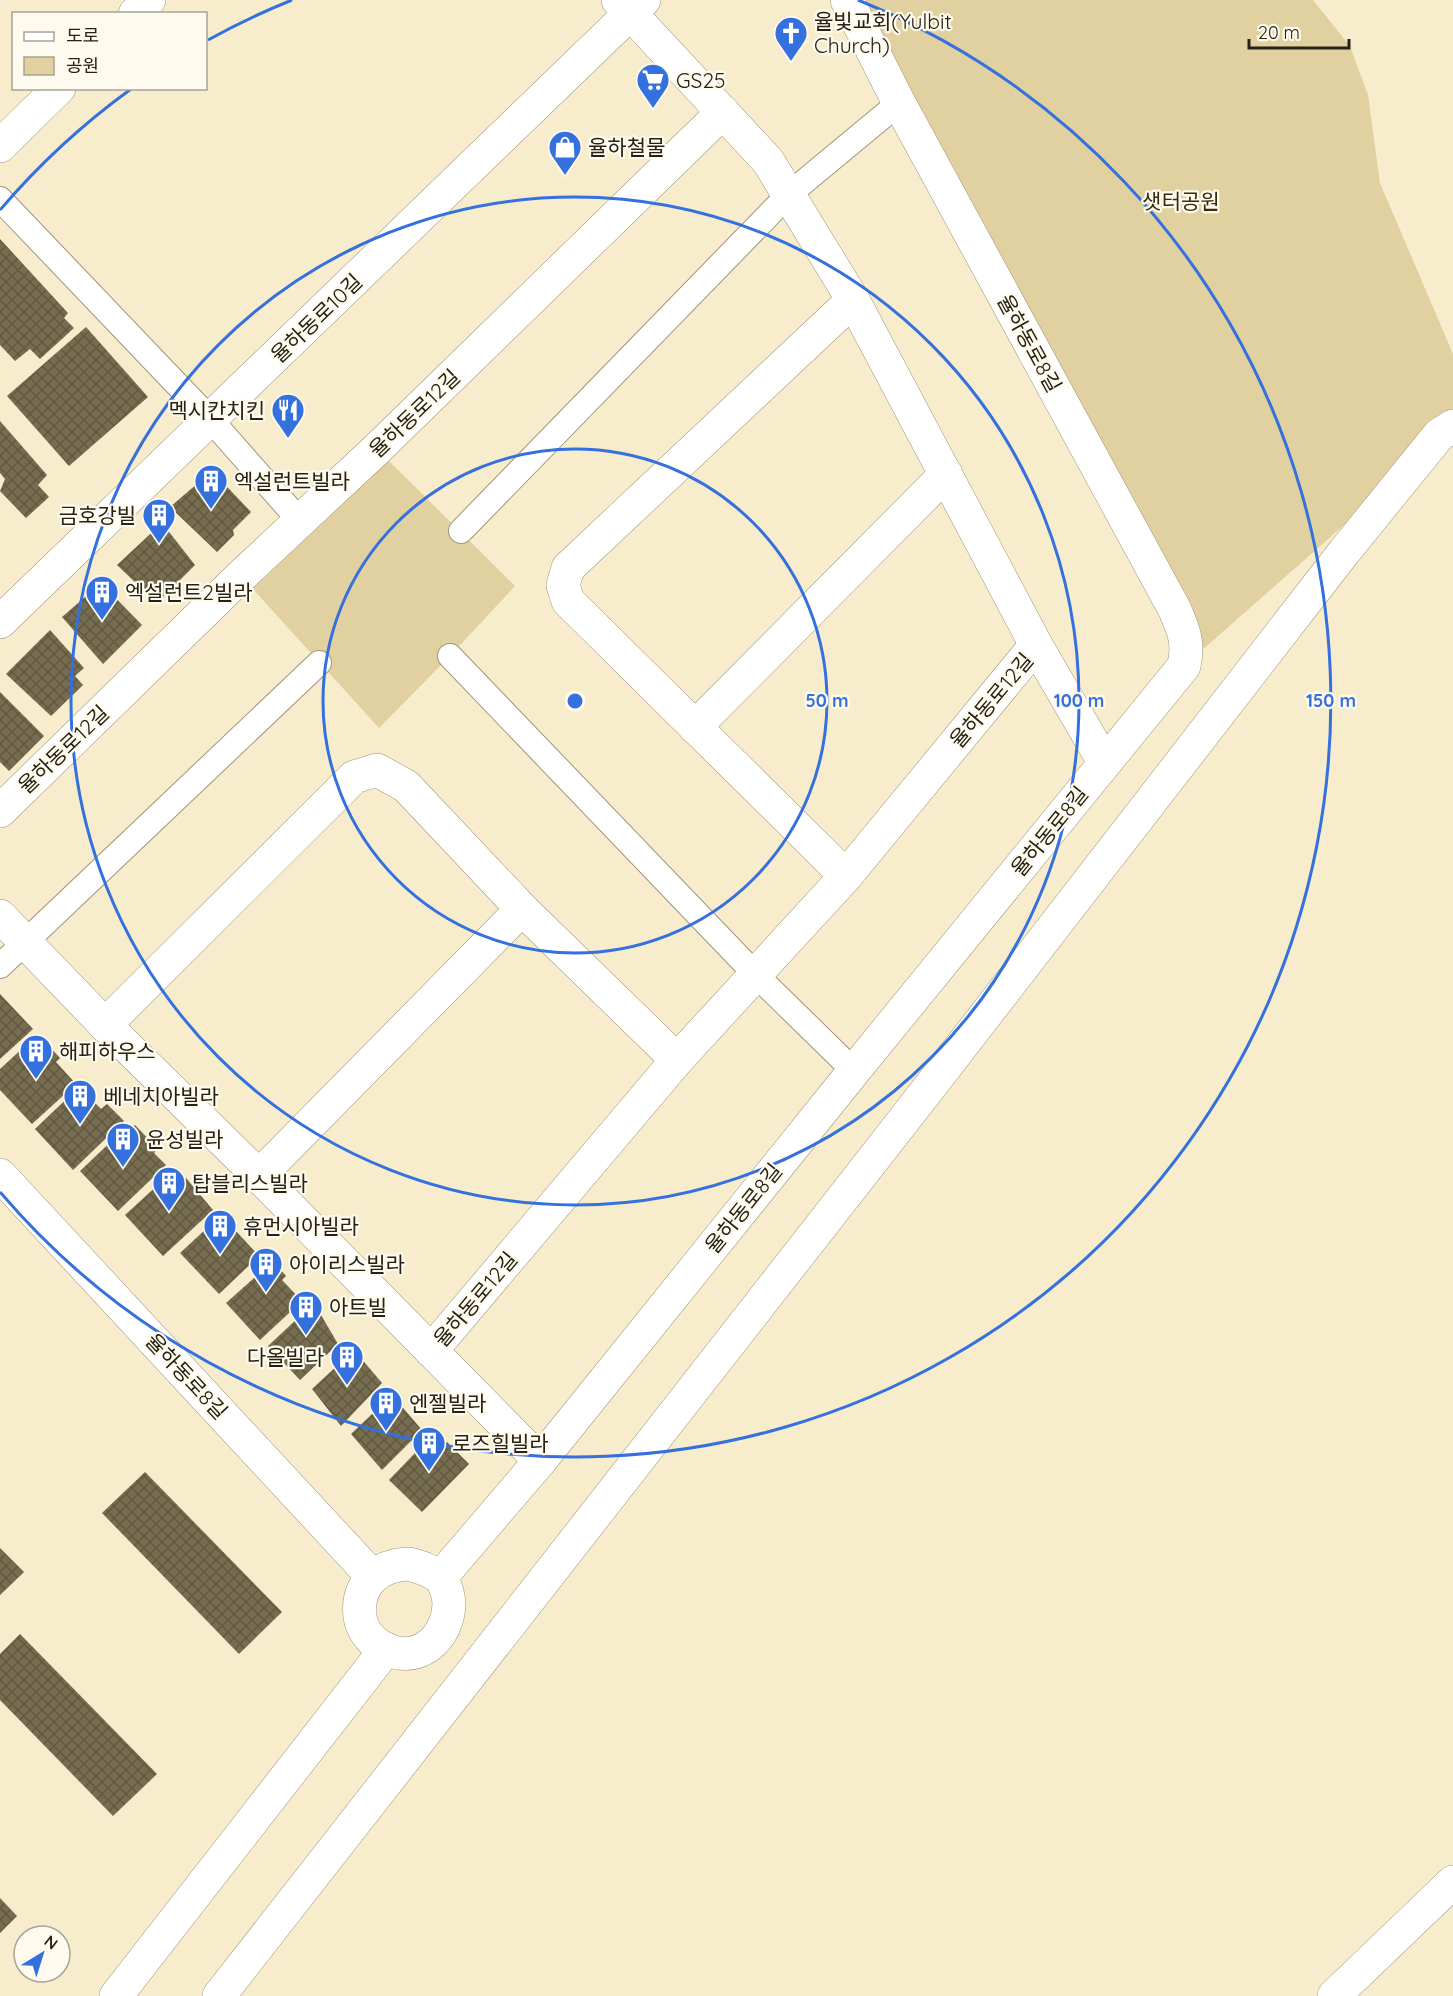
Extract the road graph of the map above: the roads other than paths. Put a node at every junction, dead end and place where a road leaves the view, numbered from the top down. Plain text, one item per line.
1 (148, 0) edge
2 (847, 0) edge
3 (631, 4) edge
4 (137, 12) edge
5 (57, 90) edge
6 (899, 103) junction
7 (723, 112) junction
8 (0, 146) edge
9 (788, 195) junction
10 (0, 199) edge
11 (852, 300) junction
12 (211, 420) junction
13 (1453, 426) edge
14 (946, 474) junction
15 (300, 521) junction
16 (461, 531) dead end
17 (0, 622) edge
18 (1036, 645) junction
19 (450, 656) dead end
20 (319, 663) dead end
21 (696, 727) junction
22 (1104, 762) junction
23 (0, 811) edge
24 (846, 876) junction
25 (522, 909) junction
26 (0, 916) edge
27 (25, 943) junction
28 (0, 966) edge
29 (756, 975) junction
30 (105, 1025) junction
31 (677, 1060) junction
32 (854, 1071) junction
33 (0, 1175) edge
34 (259, 1176) junction
35 (431, 1351) junction
36 (540, 1461) junction
37 (373, 1577) junction
38 (440, 1578) junction
39 (386, 1649) junction
40 (1453, 1882) edge
41 (116, 1996) edge
42 (219, 1996) edge
43 (1334, 1996) edge

1 - 4 street
2 - 6 street, 율하동로8길
3 - 7 street, 율하동로12길
3 - 12 street, 율하동로10길
5 - 8 street
6 - 9 street
6 - 22 street, 율하동로8길
7 - 9 street, 율하동로12길
7 - 15 street, 율하동로12길
9 - 11 street, 율하동로12길
9 - 16 street
10 - 12 street
11 - 14 street, 율하동로12길
11 - 21 street
12 - 15 street
12 - 17 street, 율하동로10길
13 - 42 street
14 - 18 street, 율하동로12길
14 - 21 street
15 - 23 street, 율하동로12길
18 - 22 street
18 - 24 street, 율하동로12길
19 - 29 street
20 - 27 street
21 - 24 street
22 - 32 street, 율하동로8길
24 - 29 street, 율하동로12길
25 - 30 street
25 - 31 street
25 - 34 street
26 - 27 street, 율하동로12길
27 - 28 street
27 - 30 street, 율하동로12길
29 - 31 street, 율하동로12길
29 - 32 street
30 - 34 street, 율하동로12길
31 - 35 street, 율하동로12길
32 - 36 street, 율하동로8길
33 - 37 street, 율하동로8길
34 - 35 street, 율하동로12길
35 - 36 street
36 - 38 street, 율하동로8길
37 - 38 street
37 - 39 street
38 - 39 street
39 - 41 street
40 - 43 street

